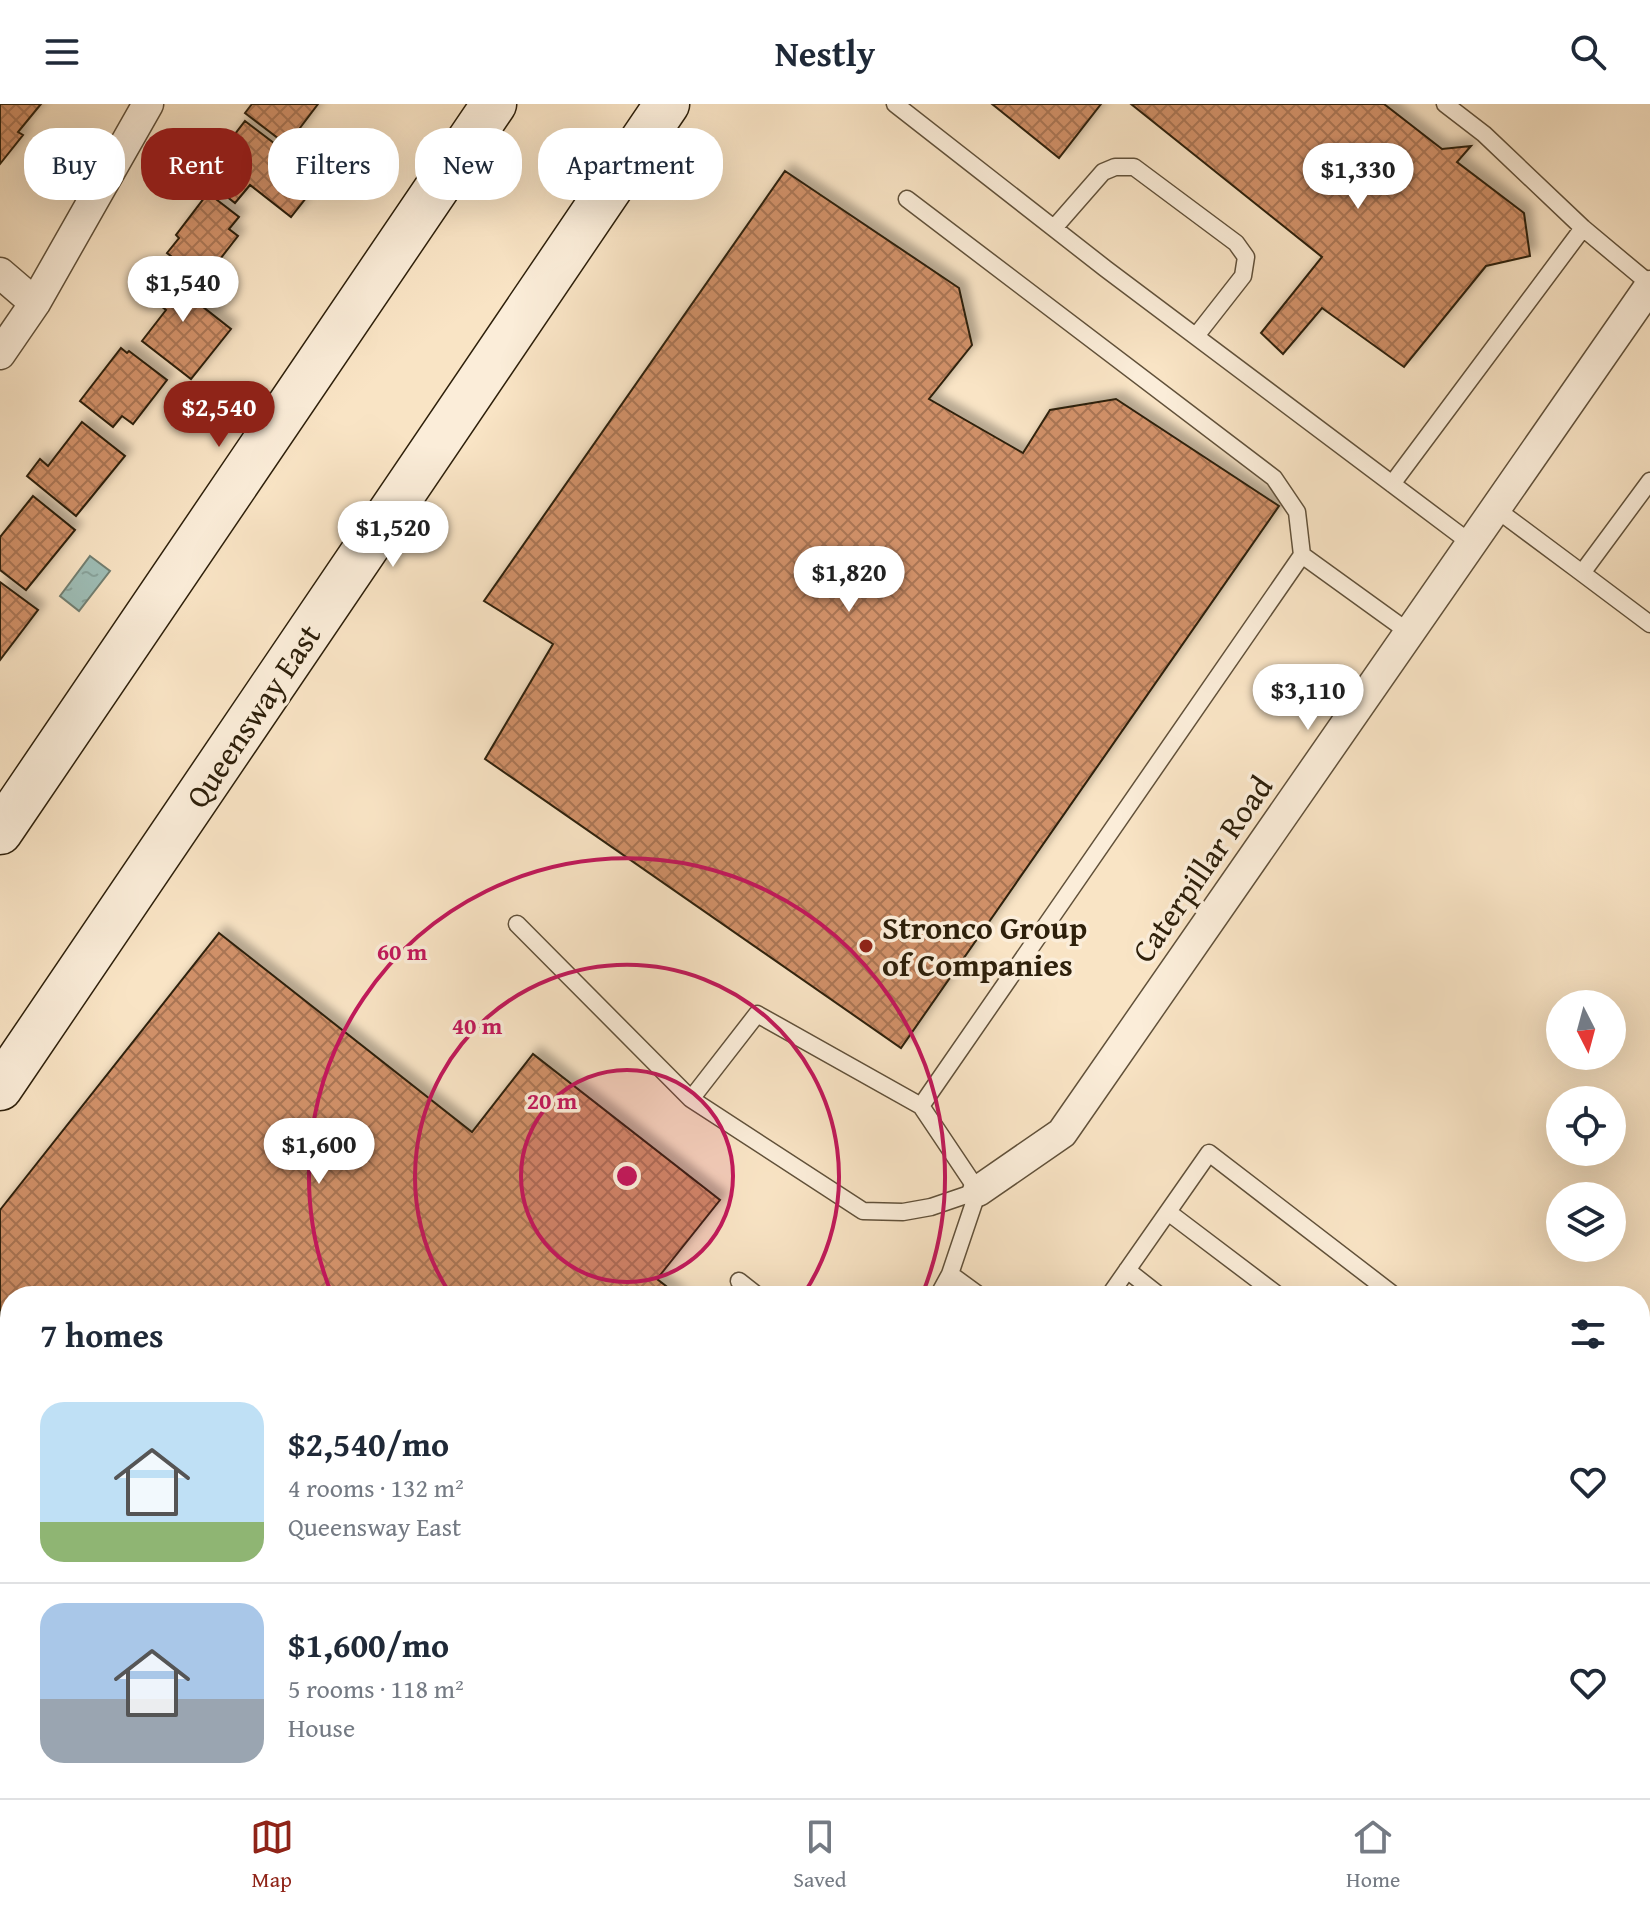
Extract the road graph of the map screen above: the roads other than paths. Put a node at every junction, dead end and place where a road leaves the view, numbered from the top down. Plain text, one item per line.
1 (148, 104) edge
2 (494, 104) edge
3 (667, 104) edge
4 (895, 104) edge
5 (1445, 104) edge
6 (907, 199) dead end
7 (1054, 228) junction
8 (1583, 228) junction
9 (0, 273) edge
10 (1650, 285) edge
11 (35, 303) junction
12 (1196, 336) junction
13 (0, 354) edge
14 (1650, 481) edge
15 (1392, 484) junction
16 (1496, 509) junction
17 (1472, 544) junction
18 (1302, 555) junction
19 (1582, 573) junction
20 (1650, 624) edge
21 (1410, 633) junction
22 (0, 832) edge
23 (517, 924) dead end
24 (0, 1088) edge
25 (691, 1099) junction
26 (921, 1106) junction
27 (978, 1191) junction
28 (1168, 1212) junction
29 (1127, 1270) junction
30 (950, 1274) junction
31 (739, 1281) dead end
32 (745, 1286) edge
33 (943, 1286) edge
34 (966, 1286) edge
35 (1116, 1286) edge
36 (1147, 1286) edge
37 (1266, 1286) edge
38 (1382, 1286) edge

1 - 11 street
2 - 22 main road
3 - 24 main road, Queensway East
4 - 7 lane
5 - 8 lane
6 - 18 lane
7 - 12 lane
7 - 12 lane
8 - 10 lane
8 - 15 lane
9 - 11 street
10 - 16 street, Caterpillar Road
11 - 13 street
12 - 15 lane
14 - 19 lane
15 - 17 lane
16 - 17 street, Caterpillar Road
16 - 19 lane
17 - 21 street, Caterpillar Road
18 - 21 lane
18 - 26 lane
19 - 20 lane
21 - 27 street, Caterpillar Road
23 - 25 lane
25 - 26 lane
25 - 27 lane
26 - 27 lane
27 - 30 lane
28 - 29 lane
28 - 37 lane
28 - 38 lane
29 - 35 lane
29 - 36 lane
30 - 33 lane
30 - 34 lane
31 - 32 lane

